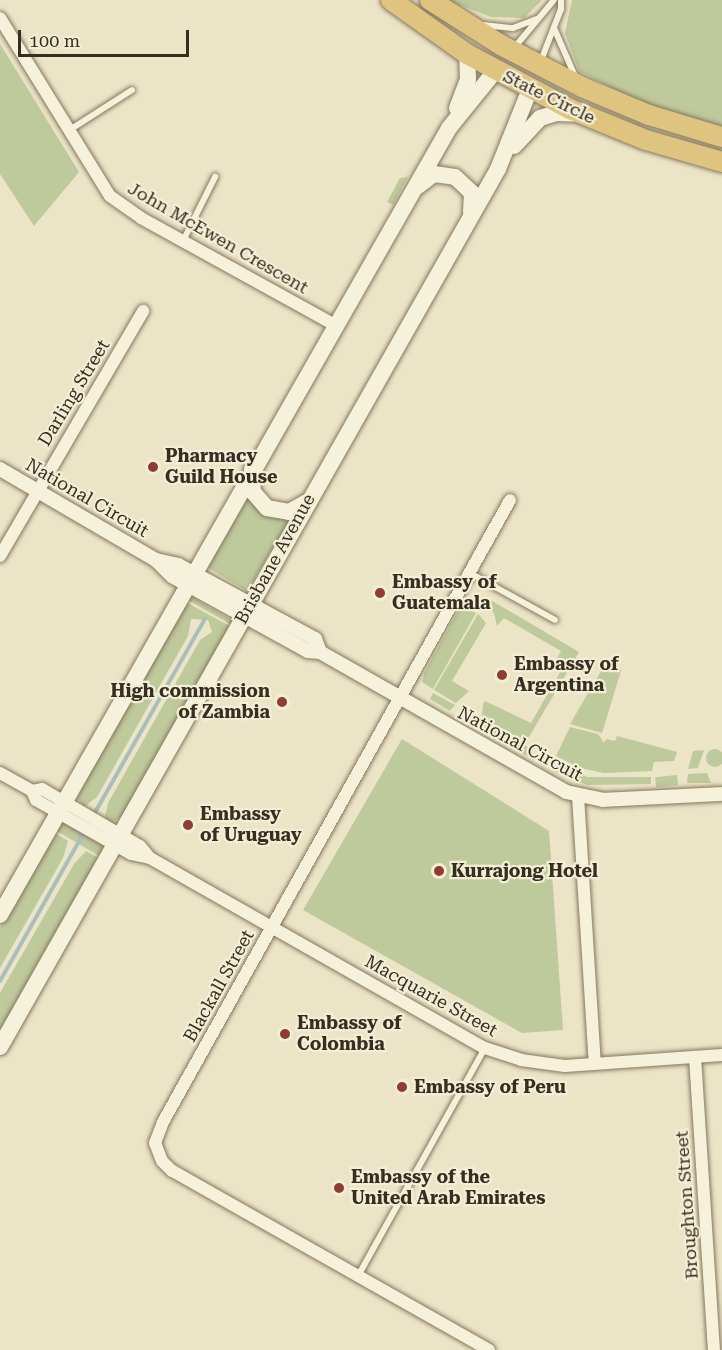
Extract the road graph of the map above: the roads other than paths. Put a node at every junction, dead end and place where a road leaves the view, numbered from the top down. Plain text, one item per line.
1 (391, 0) edge
2 (430, 0) edge
3 (554, 0) edge
4 (561, 0) edge
5 (0, 18) edge
6 (537, 19) junction
7 (462, 21) junction
8 (554, 28) junction
9 (512, 51) junction
10 (467, 54) junction
11 (539, 66) junction
12 (496, 70) junction
13 (582, 87) junction
14 (530, 89) junction
15 (132, 90) dead end
16 (581, 114) junction
17 (449, 128) junction
18 (68, 131) junction
19 (722, 136) edge
20 (722, 162) edge
21 (498, 169) junction
22 (215, 177) dead end
23 (411, 193) junction
24 (470, 217) junction
25 (183, 242) junction
26 (143, 311) dead end
27 (335, 325) junction
28 (0, 469) edge
29 (252, 470) junction
30 (37, 490) junction
31 (311, 496) junction
32 (510, 500) dead end
33 (0, 556) edge
34 (470, 573) junction
35 (189, 578) junction
36 (247, 610) junction
37 (555, 620) dead end
38 (400, 699) junction
39 (0, 773) edge
40 (722, 794) edge
41 (578, 796) junction
42 (61, 807) junction
43 (117, 839) junction
44 (0, 915) edge
45 (272, 927) junction
46 (0, 1047) edge
47 (485, 1048) junction
48 (722, 1055) edge
49 (695, 1057) junction
50 (595, 1063) junction
51 (358, 1276) junction
52 (489, 1350) edge
53 (714, 1350) edge

1 - 10 highway, State Circle
2 - 7 highway, State Circle
3 - 6 lane
4 - 8 lane
5 - 18 street, John McEwen Crescent
6 - 7 lane
6 - 9 lane
7 - 9 highway, State Circle
8 - 11 lane
8 - 13 lane
9 - 11 highway, State Circle
9 - 12 highway
10 - 12 highway, State Circle
10 - 17 main road
11 - 13 highway, State Circle
11 - 14 highway, Brisbane Avenue
12 - 14 highway, State Circle
12 - 17 main road
13 - 19 highway, State Circle
14 - 16 highway, State Circle
14 - 21 main road, Brisbane Avenue
15 - 18 lane
16 - 20 highway, State Circle
16 - 21 main road
17 - 23 main road
18 - 25 street, John McEwen Crescent
21 - 24 main road, Brisbane Avenue
22 - 25 lane
23 - 24 main road
23 - 27 main road
24 - 31 main road, Brisbane Avenue
25 - 27 street, John McEwen Crescent
26 - 30 street, Darling Street
27 - 29 main road
28 - 30 street, National Circuit
29 - 31 main road
29 - 35 main road
30 - 33 street, Darling Street
30 - 35 street, National Circuit
31 - 36 main road, Brisbane Avenue
32 - 34 street, Blackall Street
34 - 37 lane
34 - 38 street, Blackall Street
35 - 36 street, National Circuit
35 - 42 main road
36 - 38 street, National Circuit
36 - 43 main road, Brisbane Avenue
38 - 41 street, National Circuit
38 - 45 street, Blackall Street
39 - 42 street, Macquarie Street
40 - 41 street, National Circuit
41 - 50 street
42 - 43 street, Macquarie Street
42 - 44 main road
43 - 45 street, Macquarie Street
43 - 46 main road, Brisbane Avenue
45 - 47 street, Macquarie Street
45 - 51 street, Blackall Street
47 - 50 street, Macquarie Street
47 - 51 lane
48 - 49 street, Macquarie Street
49 - 50 street, Macquarie Street
49 - 53 street, Broughton Street
51 - 52 street, Blackall Street

